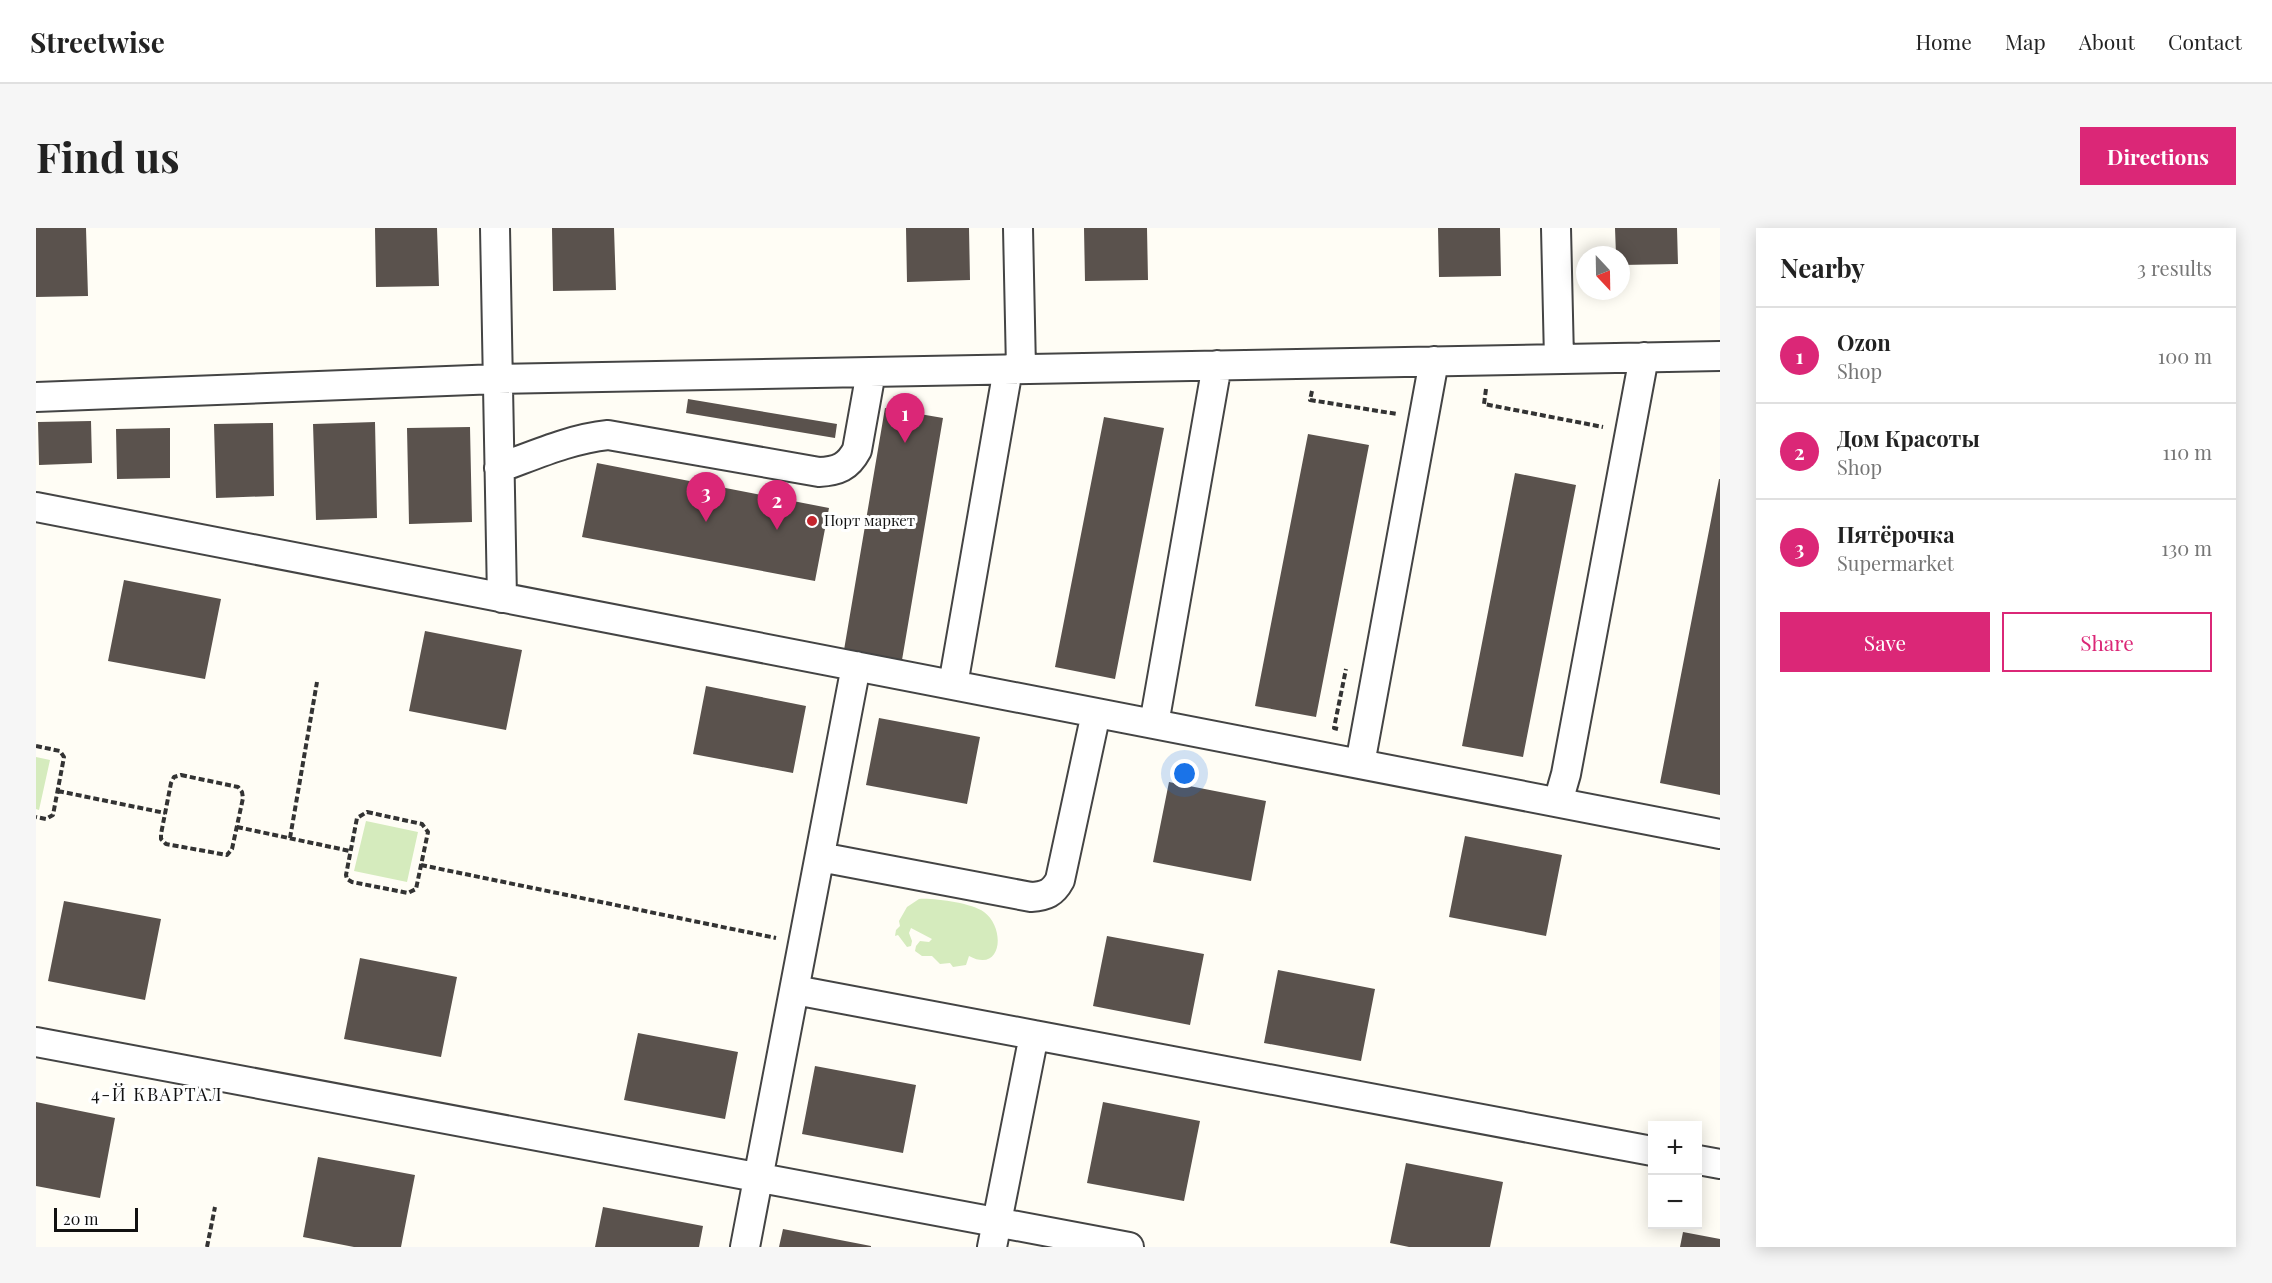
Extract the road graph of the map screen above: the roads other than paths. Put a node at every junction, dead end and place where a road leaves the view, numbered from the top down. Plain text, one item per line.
1 (495, 228) edge
2 (1018, 228) edge
3 (1556, 228) edge
4 (1720, 356) edge
5 (1644, 357) junction
6 (1559, 359) junction
7 (1434, 361) junction
8 (1217, 365) junction
9 (1014, 369) junction
10 (871, 372) junction
11 (498, 379) junction
12 (36, 398) edge
13 (500, 468) junction
14 (36, 507) edge
15 (502, 598) junction
16 (856, 666) junction
17 (953, 685) junction
18 (1096, 713) junction
19 (1154, 724) junction
20 (1360, 764) junction
21 (1558, 802) junction
22 (1720, 834) edge
23 (820, 857) junction
24 (795, 990) junction
25 (1034, 1035) junction
26 (36, 1042) edge
27 (1648, 1150) edge
28 (1702, 1161) edge
29 (1720, 1164) edge
30 (759, 1178) junction
31 (994, 1234) edge
32 (745, 1247) edge
33 (1129, 1247) edge

1 - 11 street
2 - 9 street
3 - 6 street
4 - 5 street
5 - 6 street
5 - 21 street
6 - 7 street
7 - 8 street
7 - 20 street
8 - 9 street
8 - 19 street
9 - 10 street
9 - 17 street
10 - 11 street
10 - 13 street
11 - 12 street
11 - 13 street
13 - 15 street
14 - 15 street
15 - 16 street
16 - 17 street
16 - 23 street
17 - 18 street
18 - 19 street
18 - 23 street
19 - 20 street
20 - 21 street
21 - 22 street
23 - 24 street
24 - 25 street
24 - 30 street
25 - 27 street
25 - 31 street
26 - 30 street
28 - 29 street
30 - 31 street
30 - 32 street
31 - 33 street

